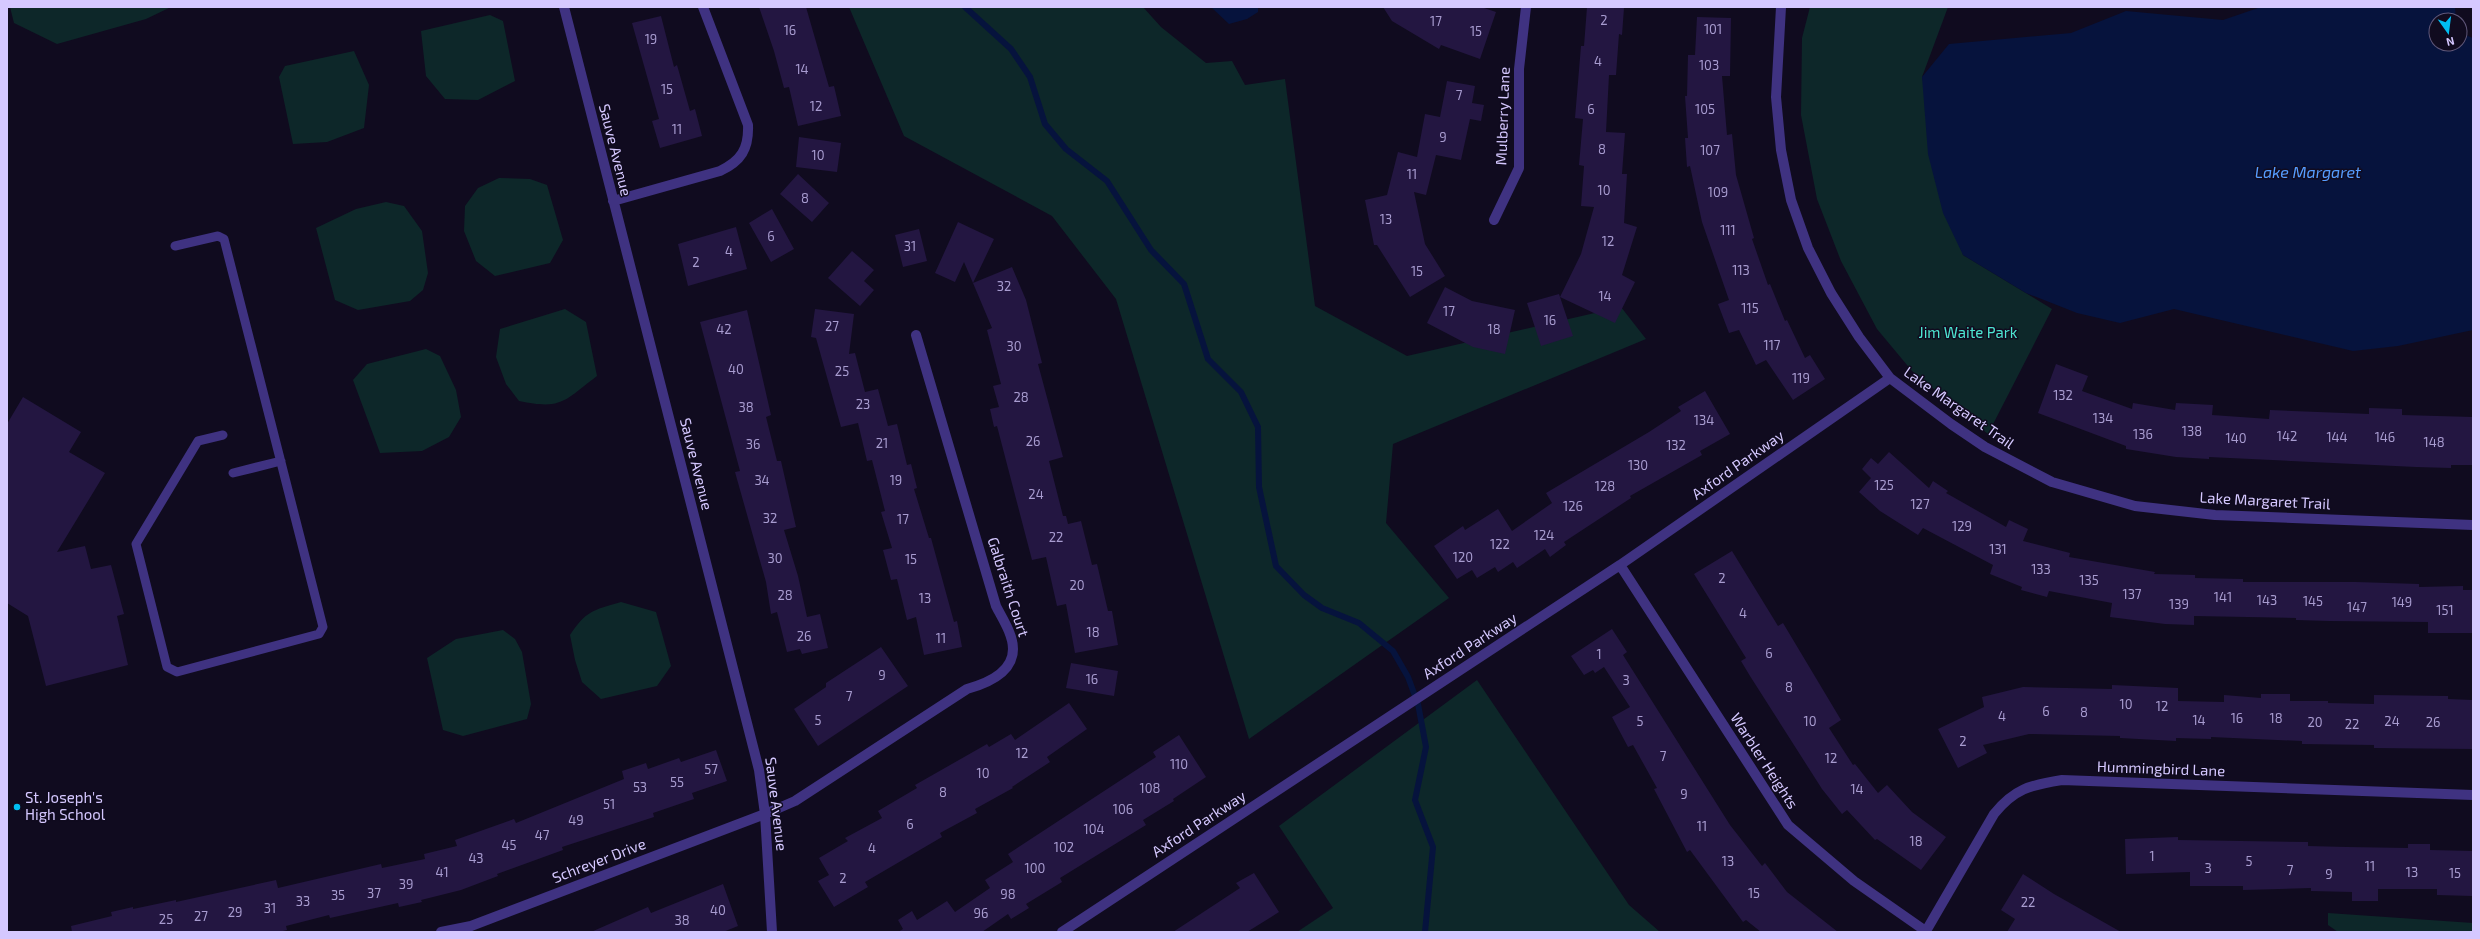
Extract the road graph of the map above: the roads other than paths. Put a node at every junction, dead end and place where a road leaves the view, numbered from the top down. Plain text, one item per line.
1 (564, 7) edge
2 (703, 7) edge
3 (1526, 7) edge
4 (1780, 7) edge
5 (613, 201) junction
6 (1494, 220) dead end
7 (175, 246) dead end
8 (916, 335) dead end
9 (1890, 378) junction
10 (223, 435) dead end
11 (281, 461) junction
12 (233, 473) dead end
13 (2473, 525) edge
14 (1620, 565) junction
15 (2473, 795) edge
16 (766, 814) junction
17 (441, 932) edge
18 (772, 932) edge
19 (1062, 932) edge
20 (1927, 932) edge

1 - 5 street, Sauve Avenue
2 - 5 street
3 - 6 street, Mulberry Lane
4 - 9 street, Lake Margaret Trail
5 - 16 street, Sauve Avenue
7 - 11 lane
8 - 16 street, Galbraith Court
9 - 13 street, Lake Margaret Trail
9 - 14 street, Axford Parkway
10 - 11 lane
11 - 12 lane
14 - 19 street, Axford Parkway
14 - 20 street, Warbler Heights
15 - 20 street, Hummingbird Lane
16 - 17 street, Schreyer Drive
16 - 18 street, Sauve Avenue

